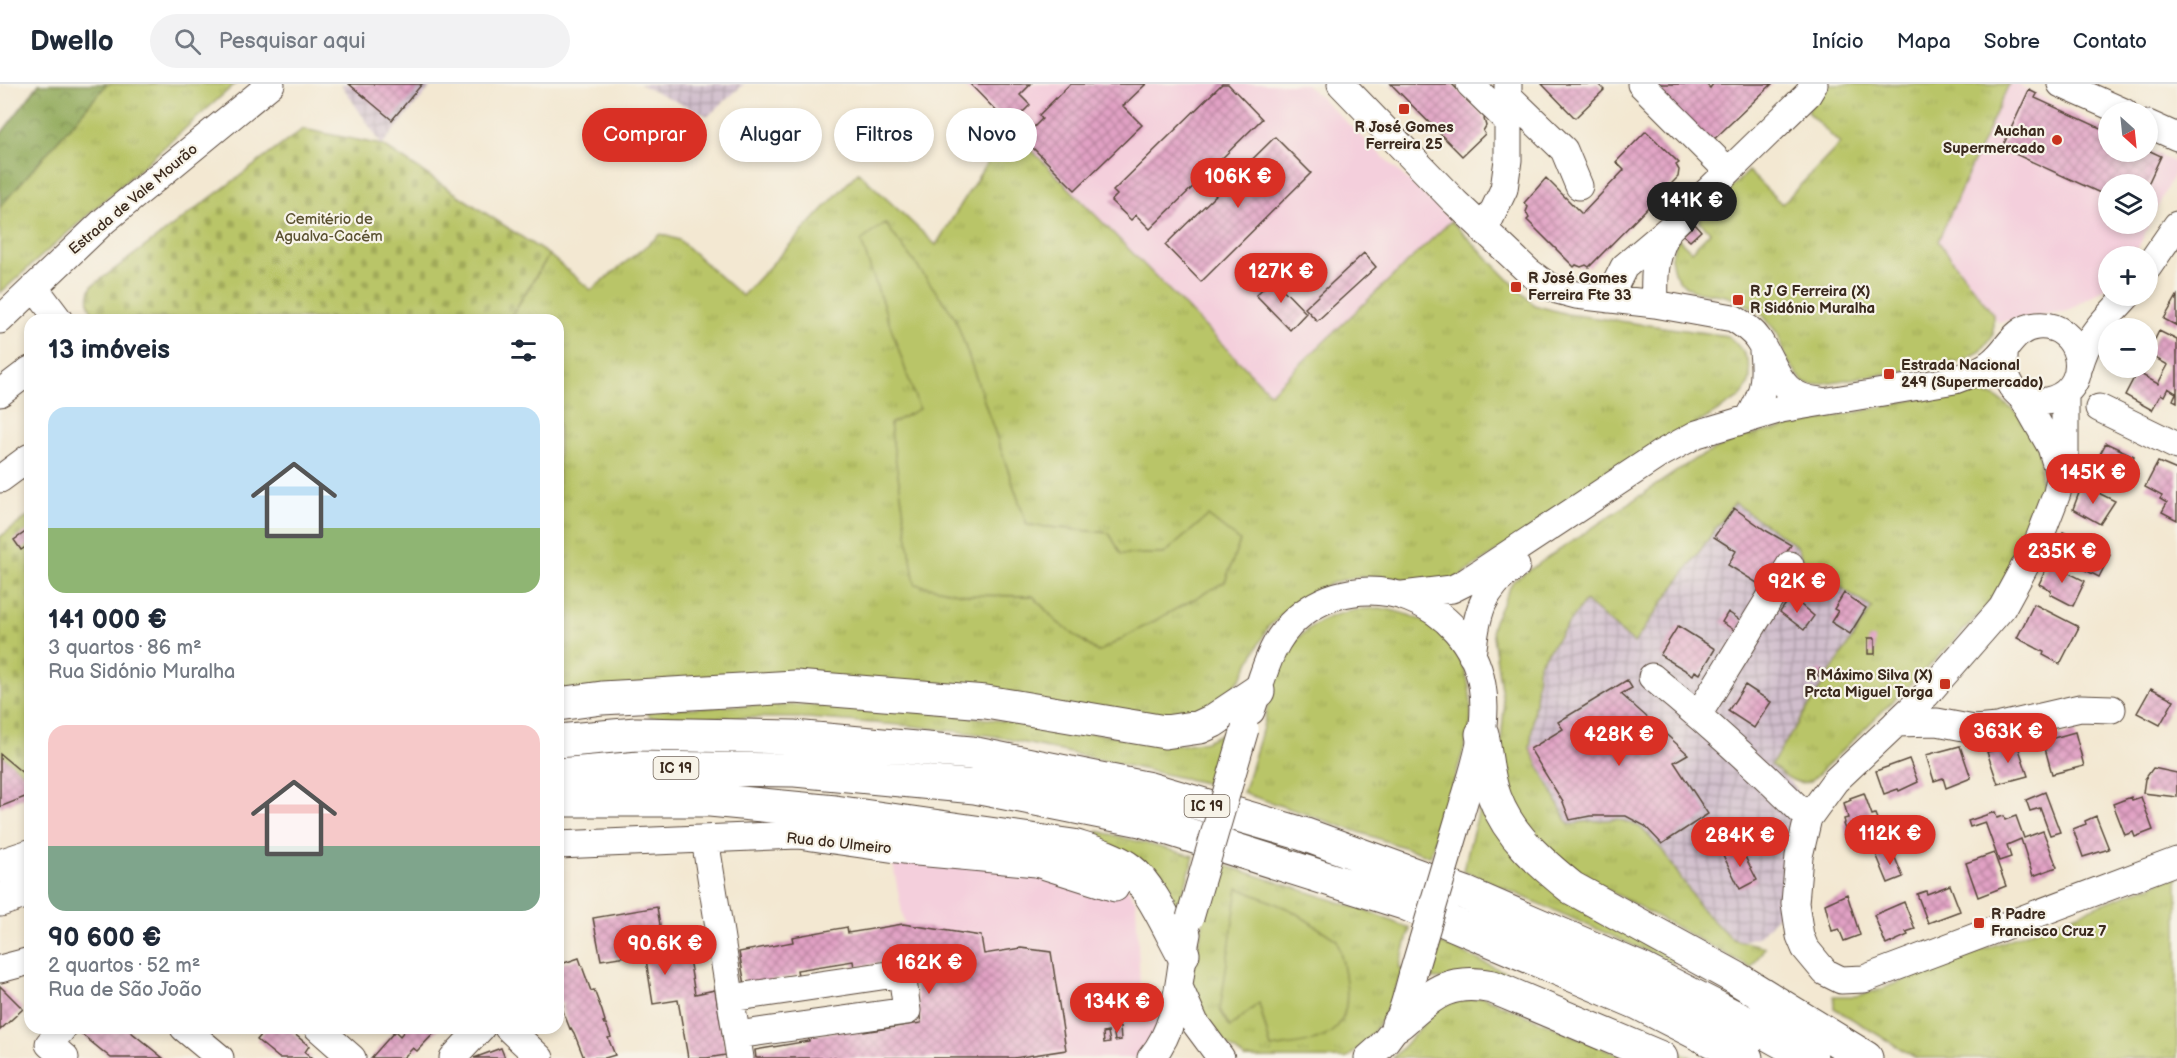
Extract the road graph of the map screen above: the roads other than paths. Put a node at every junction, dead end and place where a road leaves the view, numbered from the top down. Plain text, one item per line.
1 (271, 84) edge
2 (1341, 84) edge
3 (1470, 84) edge
4 (1641, 84) edge
5 (1814, 84) edge
6 (2061, 84) edge
7 (1508, 100) edge
8 (2102, 102) edge
9 (2158, 128) edge
10 (2177, 137) edge
11 (1728, 171) junction
12 (1579, 186) dead end
13 (2177, 225) edge
14 (1669, 229) junction
15 (1484, 231) junction
16 (2158, 251) edge
17 (34, 287) junction
18 (1608, 299) junction
19 (1655, 304) junction
20 (2098, 306) edge
21 (2117, 306) edge
22 (54, 314) edge
23 (0, 320) edge
24 (2052, 327) junction
25 (1763, 348) junction
26 (2006, 349) junction
27 (2079, 367) junction
28 (24, 375) edge
29 (1955, 380) junction
30 (0, 393) edge
31 (2065, 393) junction
32 (2019, 394) junction
33 (1826, 401) junction
34 (2099, 408) dead end
35 (1744, 420) junction
36 (2177, 446) edge
37 (24, 461) edge
38 (0, 479) edge
39 (2060, 480) junction
40 (1790, 565) dead end
41 (1404, 596) junction
42 (1472, 656) junction
43 (1652, 677) dead end
44 (1258, 691) junction
45 (1926, 694) junction
46 (564, 703) edge
47 (2112, 709) dead end
48 (1698, 715) junction
49 (1937, 722) junction
50 (1896, 723) junction
51 (1482, 734) junction
52 (564, 740) edge
53 (564, 774) edge
54 (564, 800) edge
55 (1808, 818) junction
56 (705, 839) junction
57 (564, 845) edge
58 (24, 858) edge
59 (2177, 861) edge
60 (0, 866) edge
61 (1115, 888) dead end
62 (24, 892) edge
63 (0, 900) edge
64 (1183, 954) junction
65 (24, 963) edge
66 (0, 969) edge
67 (1179, 987) junction
68 (731, 998) junction
69 (1398, 1024) junction
70 (58, 1034) edge
71 (191, 1034) edge
72 (475, 1034) edge
73 (514, 1034) edge
74 (739, 1047) edge
75 (65, 1058) edge
76 (220, 1058) edge
77 (453, 1058) edge
78 (540, 1058) edge
79 (1151, 1058) edge
80 (1221, 1058) edge
81 (1368, 1058) edge
82 (1662, 1058) edge
83 (1746, 1058) edge
84 (1810, 1058) edge
85 (1866, 1058) edge

1 - 17 street, Estrada de Vale Mourão
2 - 15 street
3 - 7 street
4 - 11 street
5 - 11 street
6 - 8 street
7 - 12 street
7 - 15 street
9 - 10 street
11 - 14 street
13 - 16 street
14 - 18 street
14 - 19 street
15 - 18 street
17 - 22 street
17 - 23 street, Estrada de Vale Mourão
18 - 19 street
19 - 25 street
20 - 24 street
21 - 27 street
24 - 26 street
24 - 27 street
25 - 33 street
25 - 35 street
26 - 29 street
26 - 32 street
27 - 31 street
28 - 30 street
29 - 32 street
29 - 33 street
31 - 32 street
31 - 39 street
32 - 39 street
33 - 35 street
34 - 36 street
35 - 41 street
35 - 42 street
37 - 38 street
39 - 45 street
40 - 48 street
41 - 42 street
41 - 44 street
42 - 51 street
43 - 48 street
44 - 46 highway
44 - 64 street, bridge
45 - 49 street
45 - 50 street
47 - 49 street
48 - 55 street
49 - 50 street
50 - 55 street
51 - 69 street, bridge
51 - 85 highway
52 - 84 highway, IC 19
53 - 83 highway, IC 19
54 - 64 highway
55 - 59 street
56 - 57 street, Rua do Ulmeiro
56 - 61 street, Rua do Ulmeiro
56 - 68 street
58 - 60 highway
62 - 63 highway
64 - 67 street
65 - 66 street
67 - 79 street
67 - 80 street
68 - 74 street
68 - 74 street
69 - 81 street
69 - 82 highway
70 - 75 street
71 - 76 street
72 - 77 street
73 - 78 street

